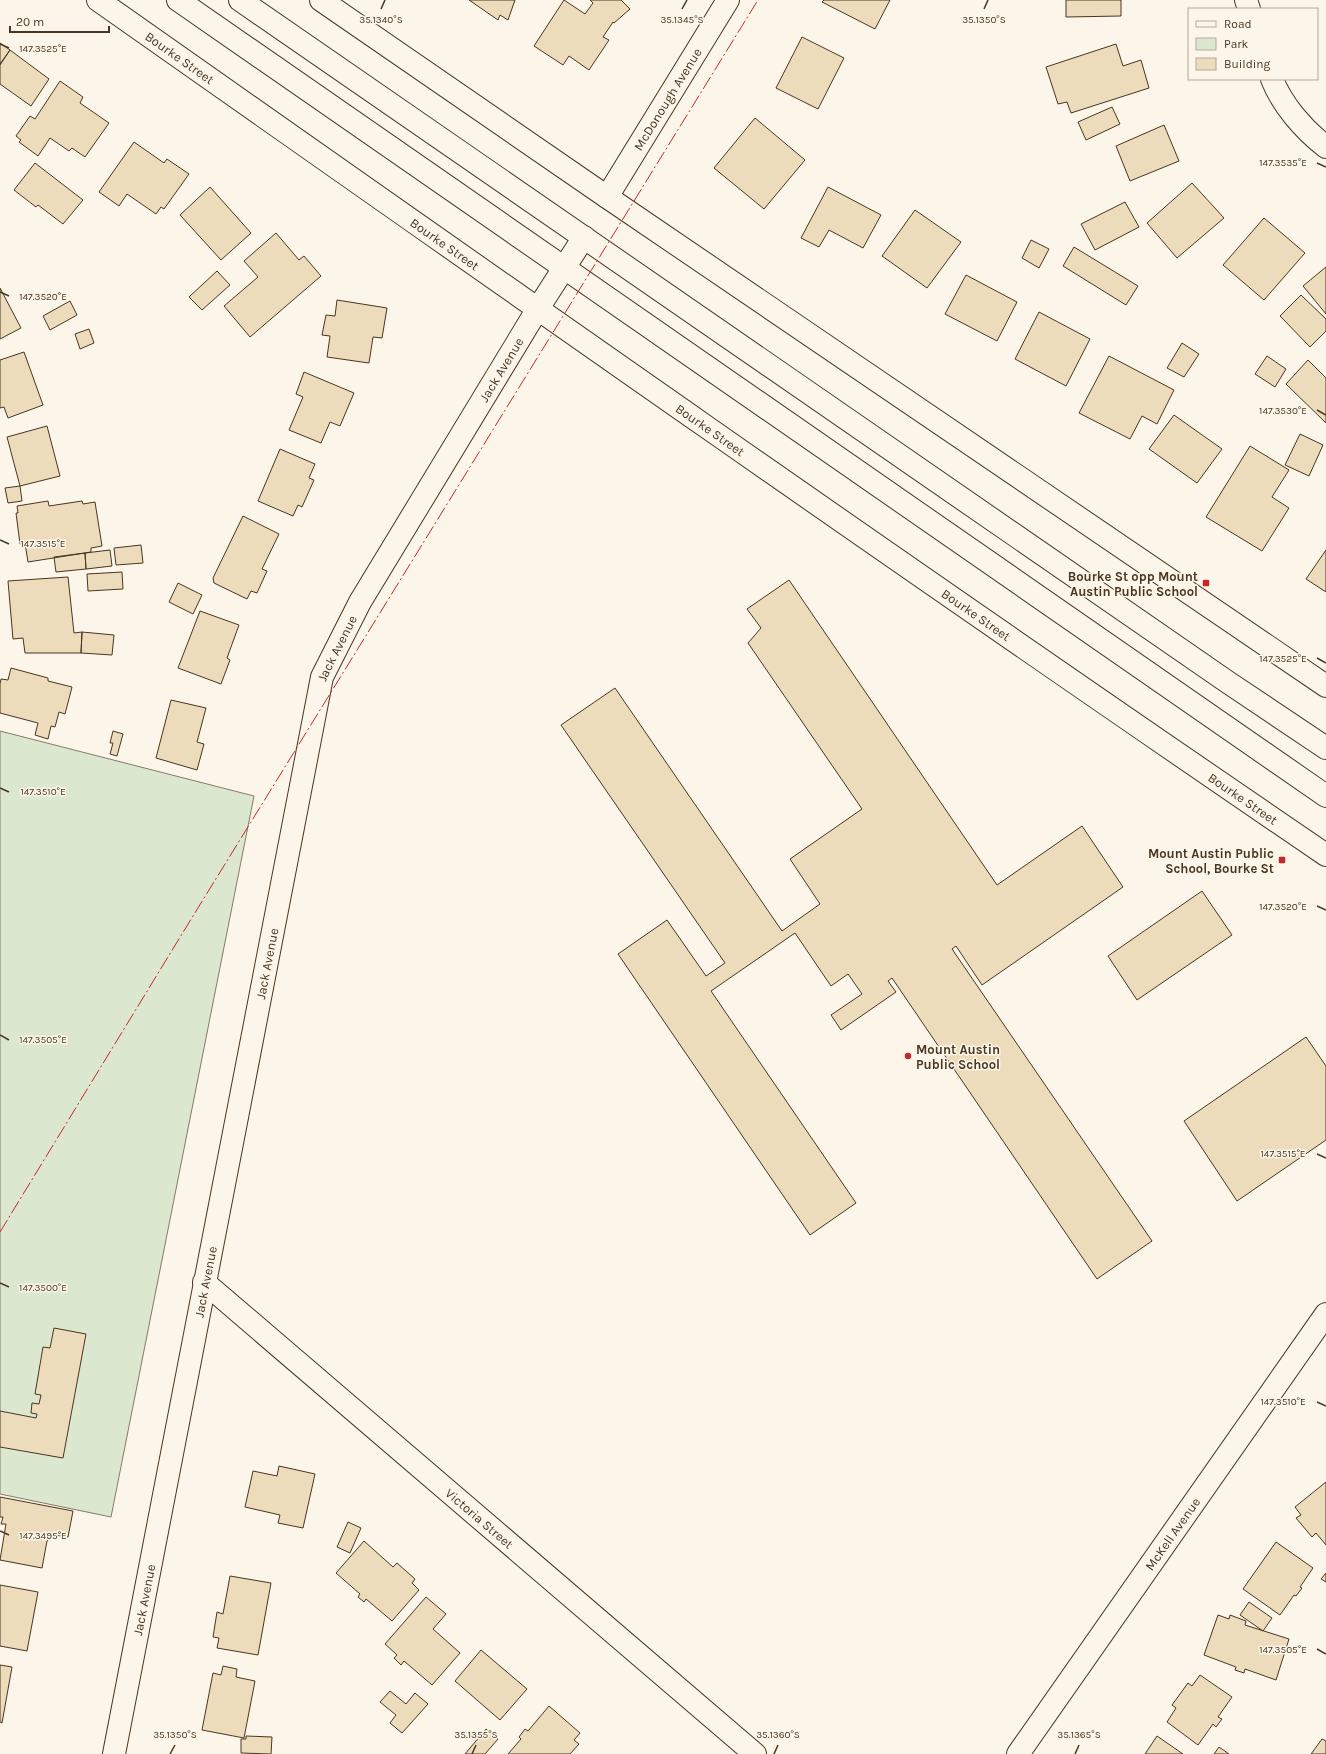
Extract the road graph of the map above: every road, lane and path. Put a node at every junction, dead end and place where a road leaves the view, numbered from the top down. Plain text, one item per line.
1 (98, 0) edge
2 (178, 0) edge
3 (240, 0) edge
4 (321, 0) edge
5 (728, 0) edge
6 (1273, 80) edge
7 (1326, 147) edge
8 (607, 197) junction
9 (584, 236) junction
10 (564, 267) junction
11 (537, 310) junction
12 (1326, 686) edge
13 (1326, 748) edge
14 (1326, 796) edge
15 (1326, 856) edge
16 (204, 1282) junction
17 (1326, 1314) edge
18 (114, 1754) edge
19 (755, 1754) edge
20 (1018, 1754) edge

1 - 11 street, Bourke Street
2 - 10 street
3 - 9 street
4 - 8 street
5 - 8 street, McDonough Avenue
6 - 7 street
8 - 12 street
9 - 10 street, Jack Avenue
9 - 13 street
10 - 11 street, Jack Avenue
10 - 14 street
11 - 15 street, Bourke Street
11 - 16 street, Jack Avenue
16 - 18 street, Jack Avenue
16 - 19 street, Victoria Street
17 - 20 street, McKell Avenue

